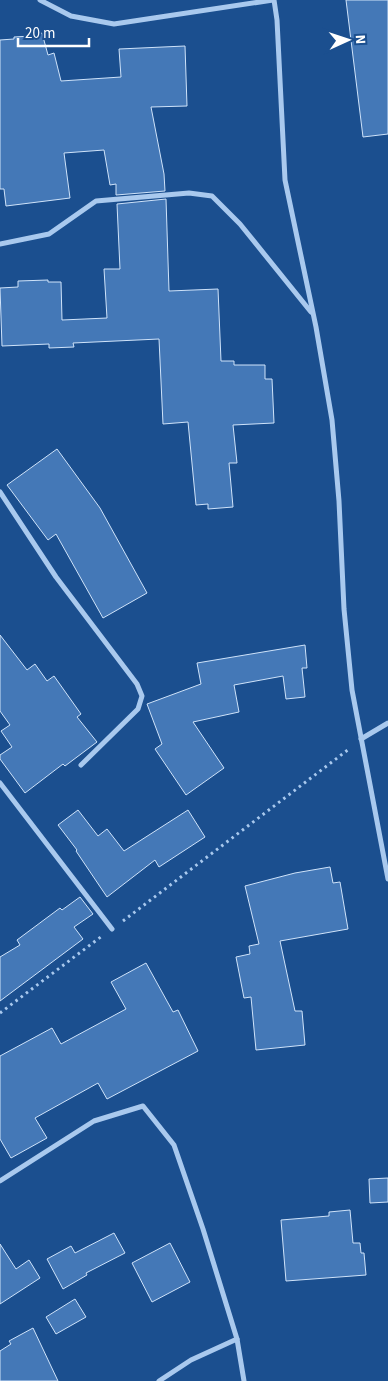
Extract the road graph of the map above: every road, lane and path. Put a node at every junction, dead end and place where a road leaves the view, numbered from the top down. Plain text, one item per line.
1 (40, 0) edge
2 (274, 0) edge
3 (0, 244) edge
4 (313, 315) junction
5 (0, 492) edge
6 (388, 723) edge
7 (361, 740) junction
8 (81, 765) dead end
9 (0, 783) edge
10 (388, 880) edge
11 (112, 929) junction
12 (0, 1014) edge
13 (0, 1181) edge
14 (238, 1339) junction
15 (159, 1381) edge
16 (244, 1381) edge

1 - 2 street
2 - 4 street
3 - 4 street
4 - 7 street
5 - 8 street
6 - 7 street
7 - 10 street
7 - 11 path
9 - 11 street
11 - 12 path
13 - 14 street
14 - 15 street
14 - 16 street

